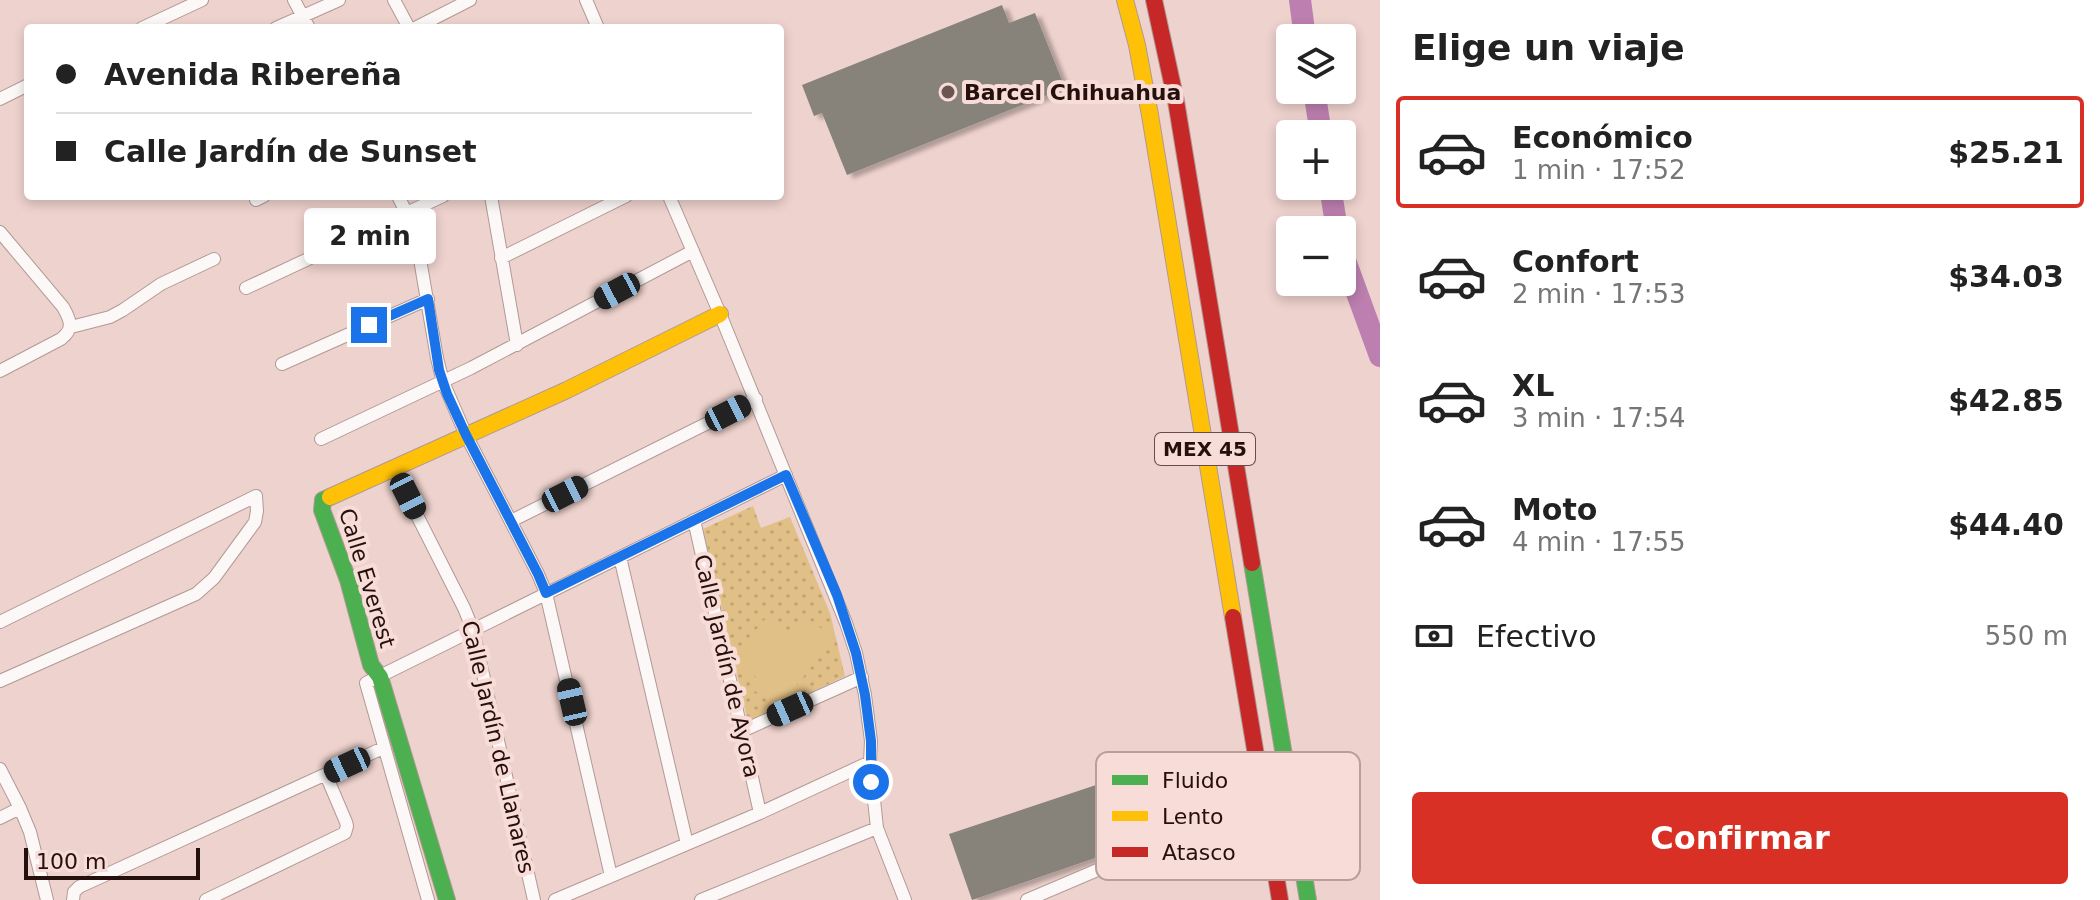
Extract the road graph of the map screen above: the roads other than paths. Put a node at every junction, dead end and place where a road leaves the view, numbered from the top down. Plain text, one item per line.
1 (202, 0) edge
2 (294, 0) edge
3 (339, 0) edge
4 (394, 0) edge
5 (470, 0) edge
6 (586, 0) edge
7 (1125, 0) edge
8 (1156, 3) edge
9 (306, 22) edge
10 (151, 24) edge
11 (409, 24) edge
12 (420, 24) edge
13 (594, 24) edge
14 (24, 87) edge
15 (0, 99) edge
16 (400, 200) edge
17 (435, 200) edge
18 (492, 200) edge
19 (618, 200) edge
20 (671, 200) edge
21 (407, 214) junction
22 (0, 232) edge
23 (693, 251) junction
24 (501, 258) junction
25 (214, 259) dead end
26 (246, 288) dead end
27 (428, 299) junction
28 (720, 314) junction
29 (71, 327) junction
30 (517, 345) junction
31 (282, 364) dead end
32 (0, 371) edge
33 (443, 382) junction
34 (756, 399) junction
35 (466, 435) junction
36 (321, 439) dead end
37 (393, 468) junction
38 (786, 475) junction
39 (694, 520) junction
40 (511, 521) junction
41 (620, 557) junction
42 (546, 593) junction
43 (0, 622) edge
44 (473, 630) junction
45 (372, 675) junction
46 (862, 677) junction
47 (0, 681) edge
48 (742, 731) junction
49 (383, 748) junction
50 (1255, 752) edge
51 (1284, 752) edge
52 (870, 762) junction
53 (0, 769) edge
54 (326, 775) junction
55 (20, 808) junction
56 (760, 813) junction
57 (0, 818) edge
58 (877, 828) junction
59 (687, 844) junction
60 (1096, 871) edge
61 (611, 876) junction
62 (1277, 880) edge
63 (1305, 880) edge
64 (47, 900) edge
65 (73, 900) edge
66 (206, 900) edge
67 (428, 900) edge
68 (447, 900) edge
69 (534, 900) edge
70 (555, 900) edge
71 (701, 900) edge
72 (905, 900) edge
73 (1027, 900) edge
74 (1280, 900) edge
75 (1308, 900) edge

1 - 10 street
2 - 9 street
3 - 9 street
4 - 11 street
5 - 12 street
6 - 13 street
7 - 50 main road, MEX 45
8 - 51 main road, MEX 45
14 - 15 street
16 - 21 street
17 - 21 street
18 - 24 street
19 - 24 street
20 - 23 street
21 - 26 street
21 - 27 street
22 - 29 street
23 - 28 street
23 - 30 street
24 - 30 street
25 - 29 street
27 - 31 street
27 - 33 street
28 - 34 street
28 - 35 main road
29 - 32 street
30 - 33 street
33 - 35 street
33 - 36 street
34 - 38 street
34 - 40 street
35 - 37 main road
35 - 40 street
37 - 44 street, Calle Jardín de Llanares
37 - 45 main road, Calle Everest
38 - 39 street
38 - 46 street
39 - 41 street
39 - 48 street, Calle Jardín de Ayora
40 - 42 street
41 - 42 street
41 - 59 street
42 - 44 street
42 - 61 street
43 - 47 street
44 - 45 street
44 - 69 street, Calle Jardín de Llanares
45 - 49 street
45 - 68 main road, Calle Everest
46 - 48 street
46 - 52 street
48 - 56 street, Calle Jardín de Ayora
49 - 54 street
49 - 67 street
52 - 56 street
52 - 58 street
53 - 55 street
54 - 65 street
54 - 66 street
55 - 57 street
55 - 64 street
56 - 59 street
58 - 71 street
58 - 72 street
59 - 61 street
60 - 73 street
61 - 70 street
62 - 74 main road, MEX 45
63 - 75 main road, MEX 45

